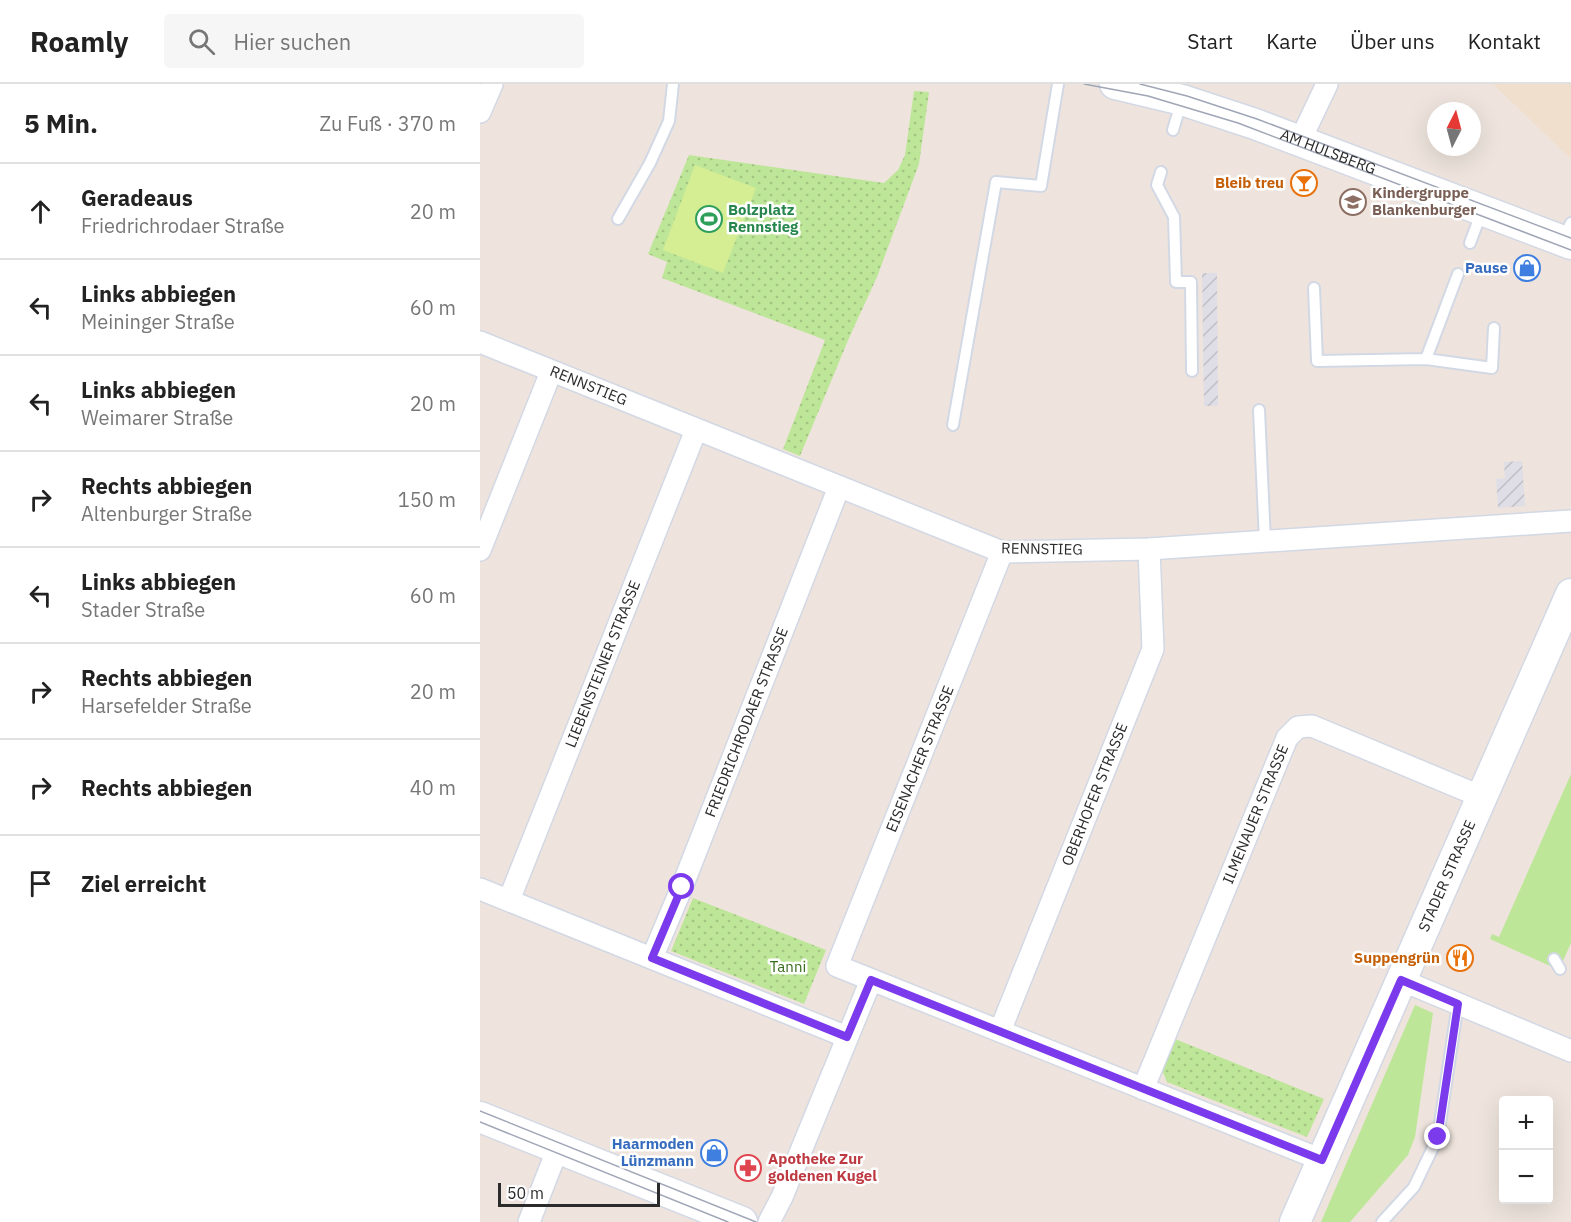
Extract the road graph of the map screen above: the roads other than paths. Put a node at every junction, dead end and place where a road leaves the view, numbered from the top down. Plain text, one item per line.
1 (492, 84) edge
2 (673, 84) edge
3 (1058, 84) edge
4 (1115, 84) edge
5 (1326, 84) edge
6 (1182, 100) junction
7 (480, 112) edge
8 (1173, 130) dead end
9 (1300, 141) junction
10 (1161, 172) dead end
11 (1482, 210) junction
12 (618, 219) dead end
13 (1568, 236) edge
14 (1470, 243) dead end
15 (1458, 274) dead end
16 (1314, 288) dead end
17 (1494, 328) dead end
18 (480, 342) edge
19 (1426, 359) junction
20 (1191, 371) dead end
21 (551, 372) junction
22 (1259, 410) dead end
23 (953, 425) dead end
24 (696, 430) junction
25 (839, 486) junction
26 (1571, 521) edge
27 (1264, 541) junction
28 (1149, 549) junction
29 (480, 550) edge
30 (1002, 552) junction
31 (1571, 594) edge
32 (1482, 797) junction
33 (480, 889) edge
34 (509, 900) junction
35 (652, 958) junction
36 (871, 980) junction
37 (1401, 980) junction
38 (1458, 1004) junction
39 (1000, 1031) junction
40 (847, 1037) junction
41 (1571, 1051) edge
42 (1143, 1089) junction
43 (480, 1117) edge
44 (558, 1149) junction
45 (1322, 1160) junction
46 (529, 1222) edge
47 (742, 1222) edge
48 (769, 1222) edge
49 (1295, 1222) edge
50 (1382, 1222) edge

1 - 7 street
2 - 12 lane
3 - 23 lane
4 - 6 street, AM HULSBERG
5 - 9 street
6 - 8 lane
6 - 9 street, AM HULSBERG
9 - 11 street, AM HULSBERG
10 - 20 lane
11 - 13 street, AM HULSBERG
11 - 14 lane
15 - 19 lane
16 - 19 lane
17 - 19 lane
18 - 21 street, RENNSTIEG
21 - 24 street, RENNSTIEG
21 - 29 street
22 - 27 lane
24 - 25 street, RENNSTIEG
24 - 34 street, LIEBENSTEINER STRASSE
25 - 30 street, RENNSTIEG
25 - 35 street, FRIEDRICHRODAER STRASSE
26 - 27 street, RENNSTIEG
27 - 28 street, RENNSTIEG
28 - 30 street, RENNSTIEG
28 - 39 street, OBERHOFER STRASSE
30 - 36 street, EISENACHER STRASSE
31 - 32 street, STADER STRASSE
32 - 37 street, STADER STRASSE
32 - 42 street, ILMENAUER STRASSE
33 - 34 street
34 - 35 street
35 - 40 street
36 - 39 street
36 - 40 street
37 - 38 street
37 - 45 street, STADER STRASSE
38 - 41 street
38 - 50 lane
39 - 42 street
40 - 48 street
42 - 45 street
43 - 44 street
44 - 46 street
44 - 47 street
45 - 49 street, STADER STRASSE

